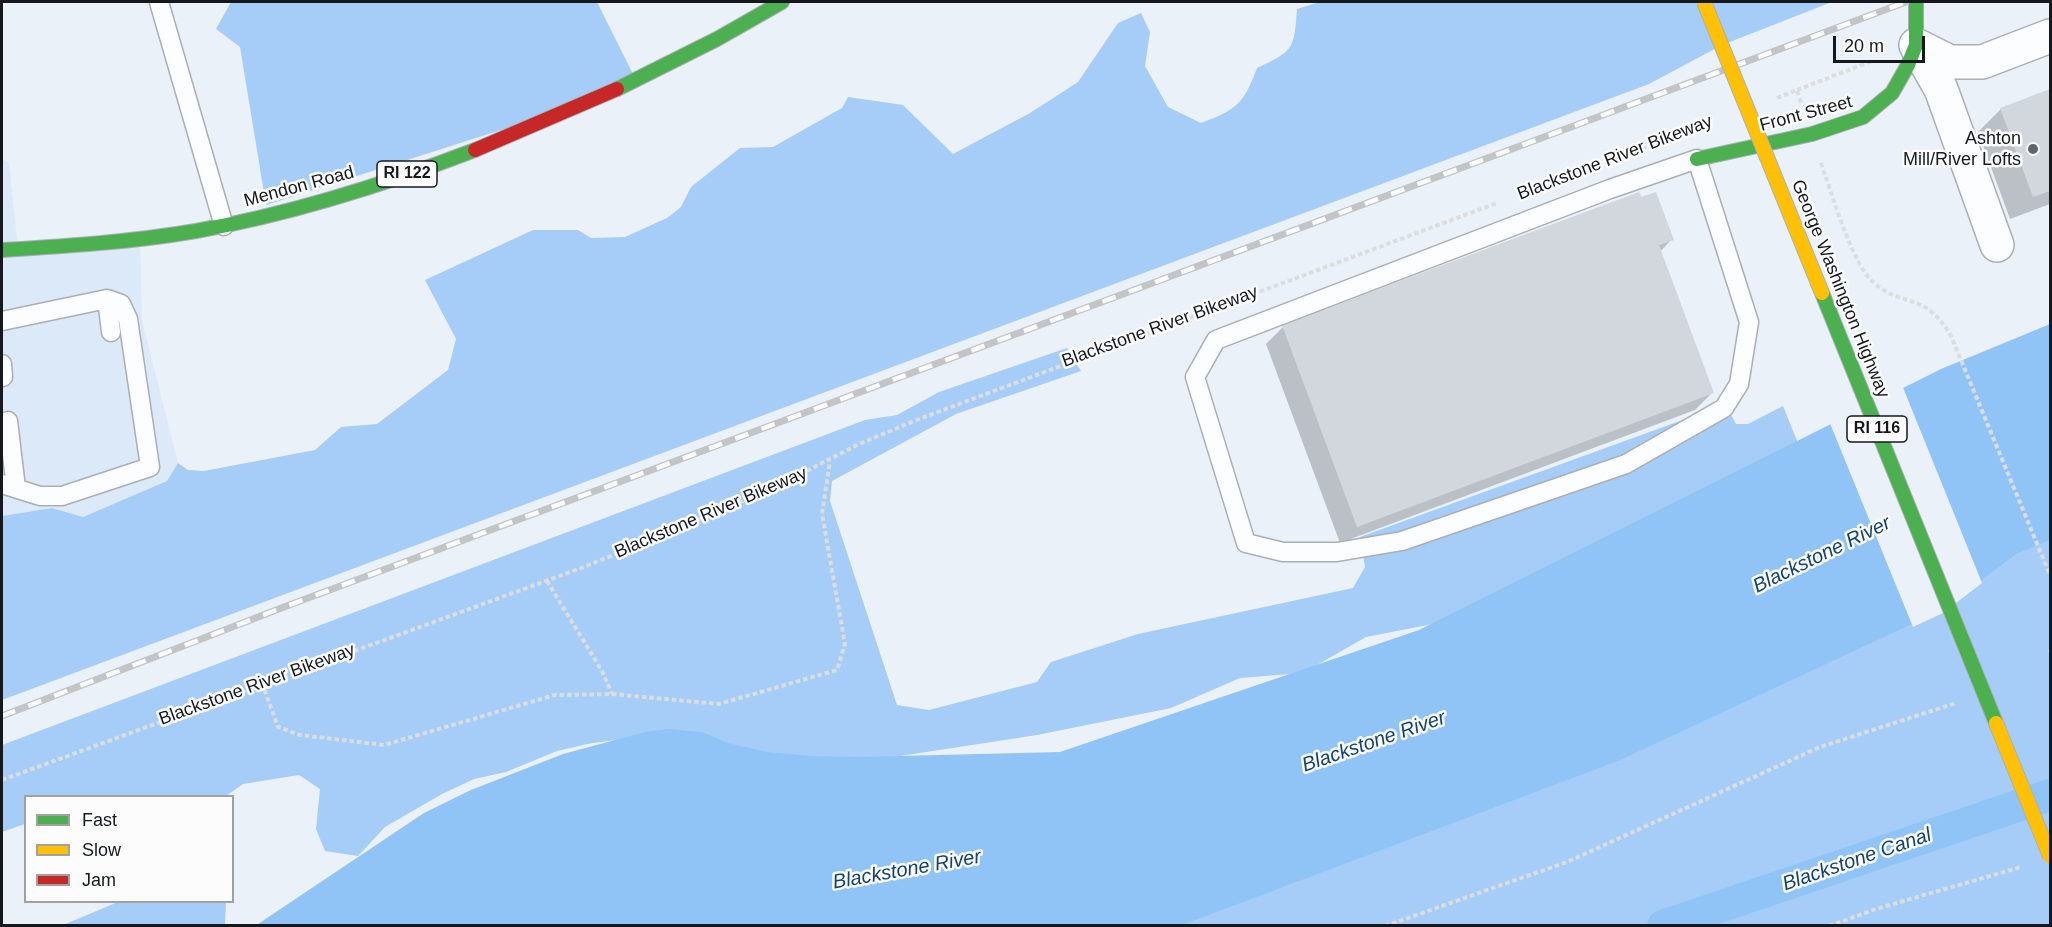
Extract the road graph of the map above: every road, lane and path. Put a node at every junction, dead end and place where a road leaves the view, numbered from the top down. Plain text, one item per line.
1 (159, 2) edge
2 (782, 2) edge
3 (1704, 2) edge
4 (1916, 2) edge
5 (2050, 36) edge
6 (1916, 45) junction
7 (1797, 90) junction
8 (1775, 98) dead end
9 (1812, 134) junction
10 (1677, 135) dead end
11 (1697, 159) junction
12 (1611, 160) dead end
13 (1504, 200) dead end
14 (224, 226) junction
15 (1997, 245) dead end
16 (2, 250) edge
17 (106, 299) junction
18 (2, 321) edge
19 (111, 332) dead end
20 (8, 421) dead end
21 (830, 460) junction
22 (9, 486) edge
23 (2050, 575) edge
24 (546, 580) junction
25 (262, 683) junction
26 (612, 694) junction
27 (1962, 701) dead end
28 (2, 780) edge
29 (2050, 856) edge
30 (2023, 867) dead end
31 (1385, 926) edge
32 (1830, 926) edge

1 - 14 lane
2 - 14 main road, Mendon Road / RI 122
3 - 29 main road, George Washington Highway / RI 116, bridge
4 - 6 main road, Front Street
5 - 6 street
6 - 7 path
6 - 9 main road, Front Street
6 - 15 street
7 - 8 path
7 - 9 path
9 - 11 main road, Front Street
9 - 23 path
10 - 12 path, Blackstone River Bikeway
11 - 11 lane
13 - 21 path, Blackstone River Bikeway
14 - 16 main road, Mendon Road / RI 122
17 - 18 lane
17 - 19 lane
17 - 22 lane
20 - 22 lane
21 - 24 path, Blackstone River Bikeway
21 - 26 path
24 - 25 path, Blackstone River Bikeway
24 - 26 path
25 - 26 path
25 - 28 path, Blackstone River Bikeway
27 - 31 path
30 - 32 path

